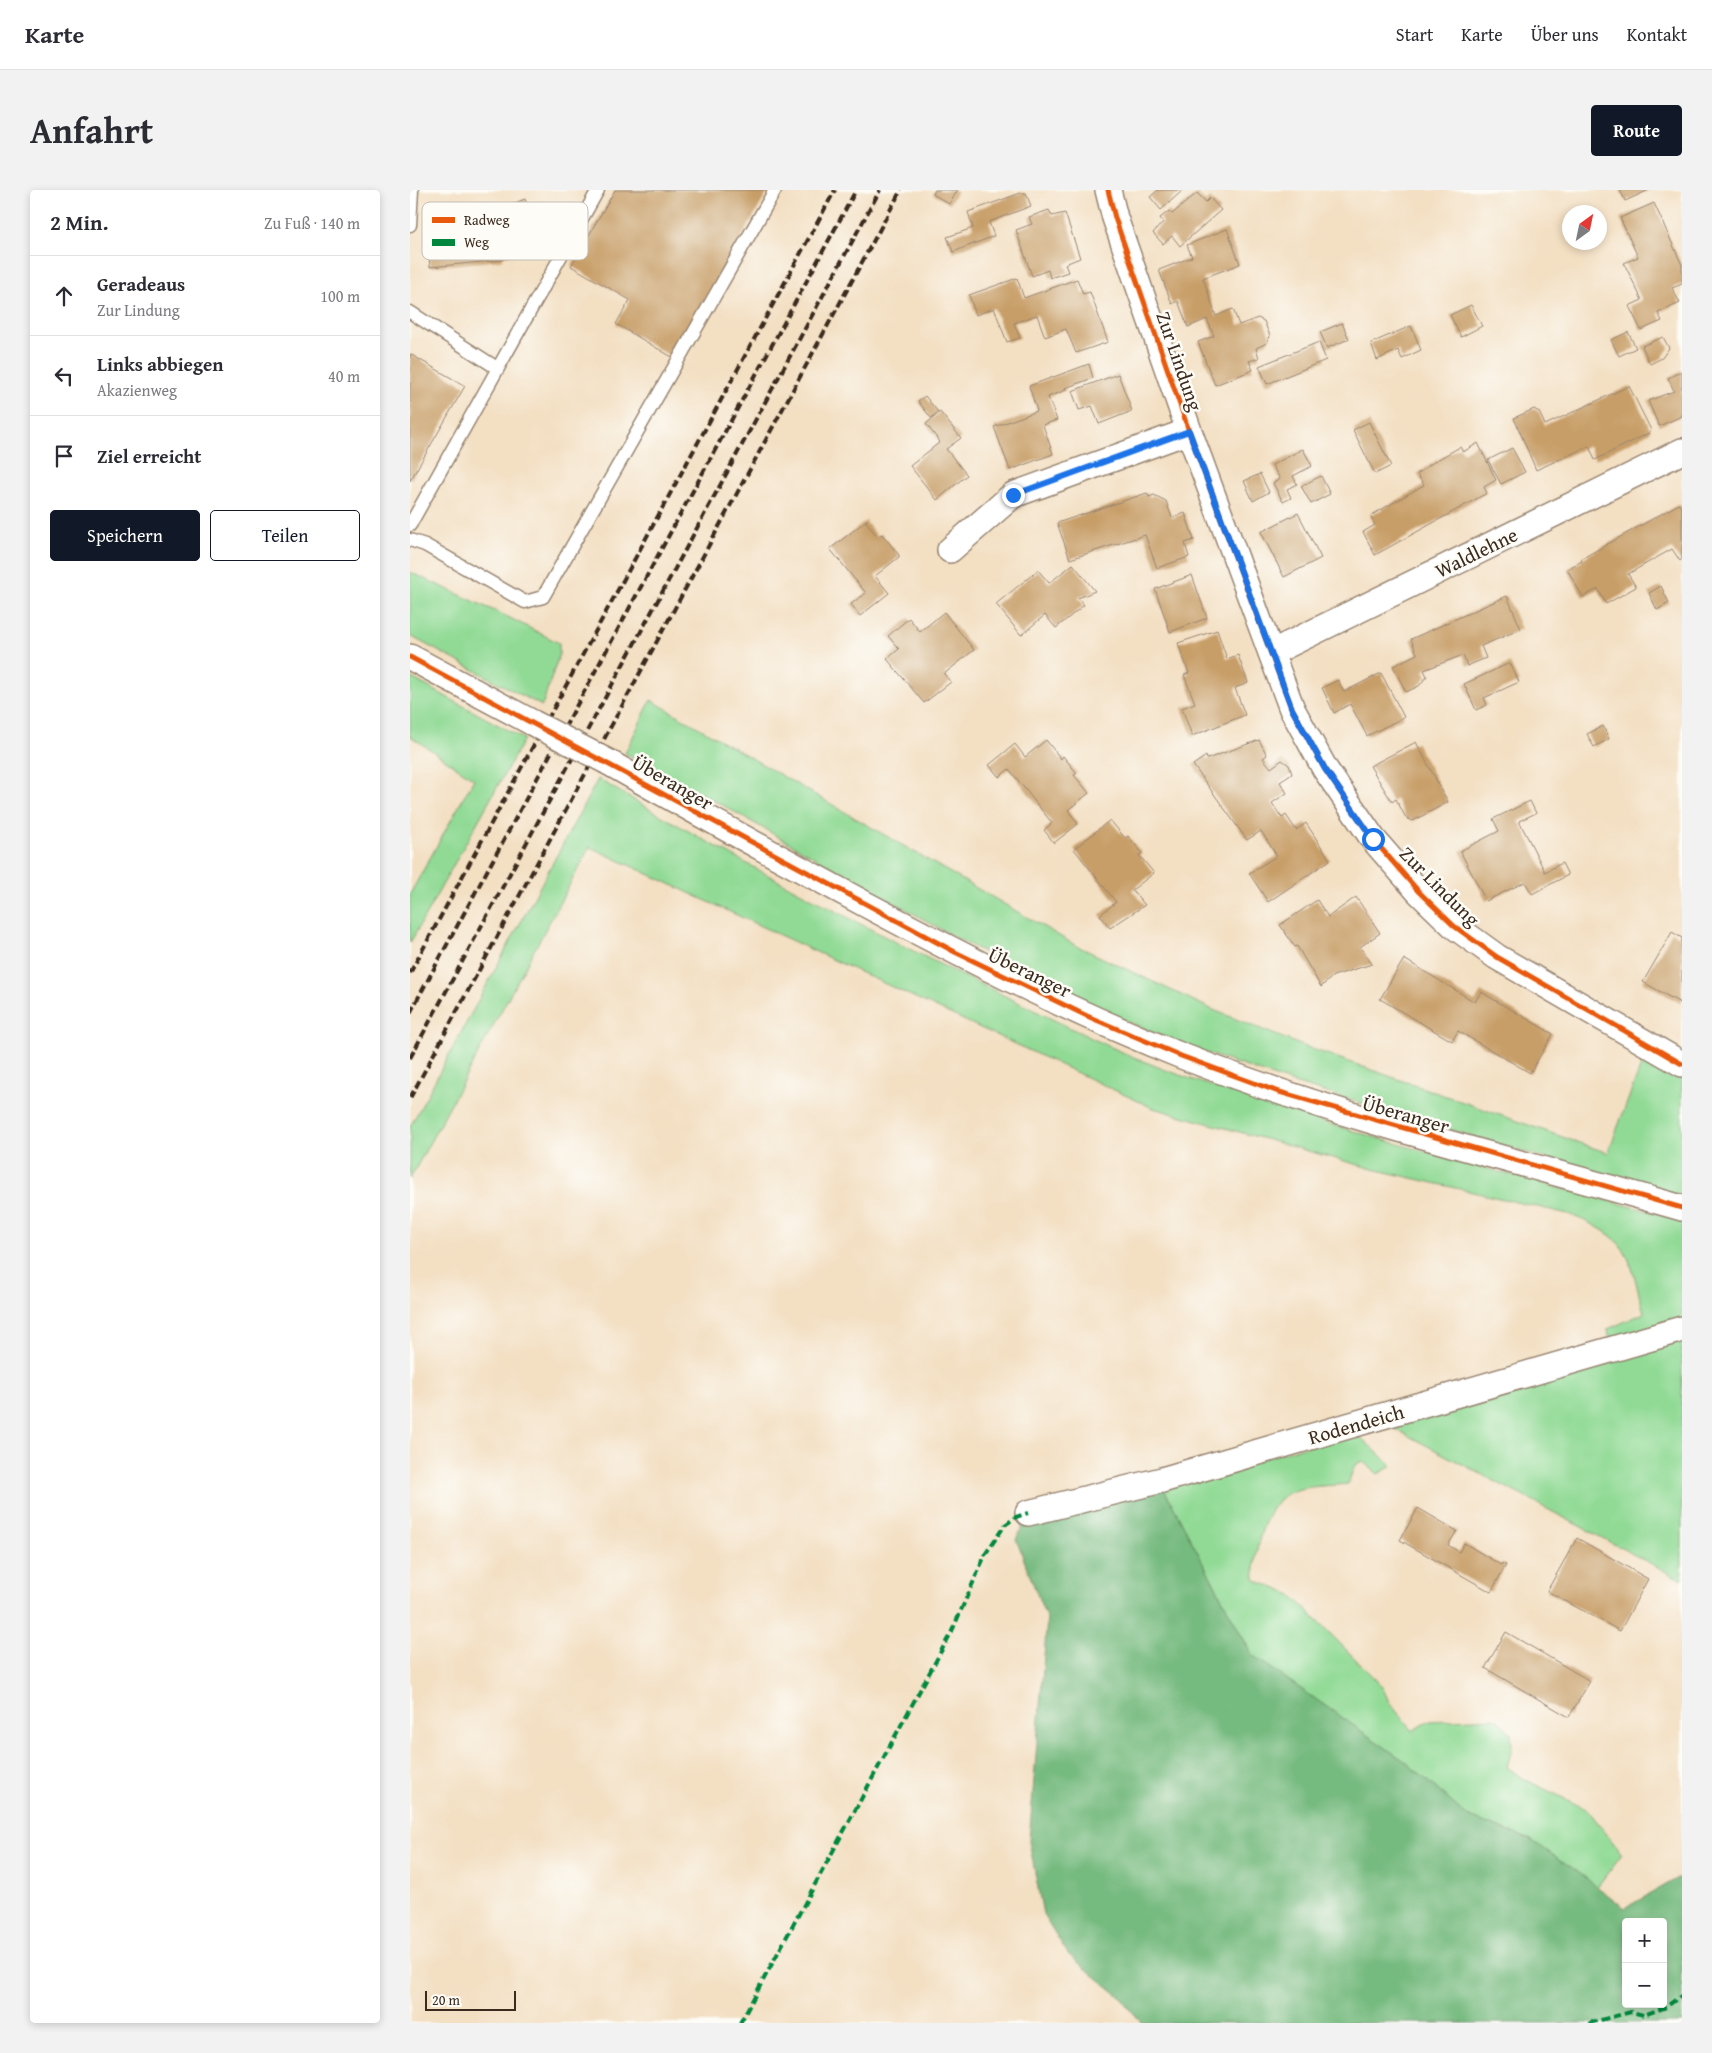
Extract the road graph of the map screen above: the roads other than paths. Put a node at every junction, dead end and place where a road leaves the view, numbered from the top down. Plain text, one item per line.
1 (412, 190) edge
2 (598, 190) edge
3 (775, 190) edge
4 (1108, 190) edge
5 (588, 208) edge
6 (410, 225) edge
7 (558, 260) edge
8 (410, 312) edge
9 (497, 368) junction
10 (1189, 431) junction
11 (1682, 451) edge
12 (410, 525) edge
13 (410, 540) edge
14 (950, 550) dead end
15 (1271, 653) junction
16 (410, 657) edge
17 (1682, 1064) edge
18 (1682, 1208) edge
19 (1682, 1329) edge
20 (1028, 1513) dead end

1 - 6 lane
2 - 5 lane
3 - 13 lane
4 - 10 street, Zur Lindung
7 - 9 lane
8 - 9 lane
9 - 12 lane
10 - 14 street
10 - 15 street, Zur Lindung
11 - 15 street, Waldlehne
15 - 17 street, Zur Lindung
16 - 18 street, Überanger, bridge
19 - 20 street, Rodendeich

